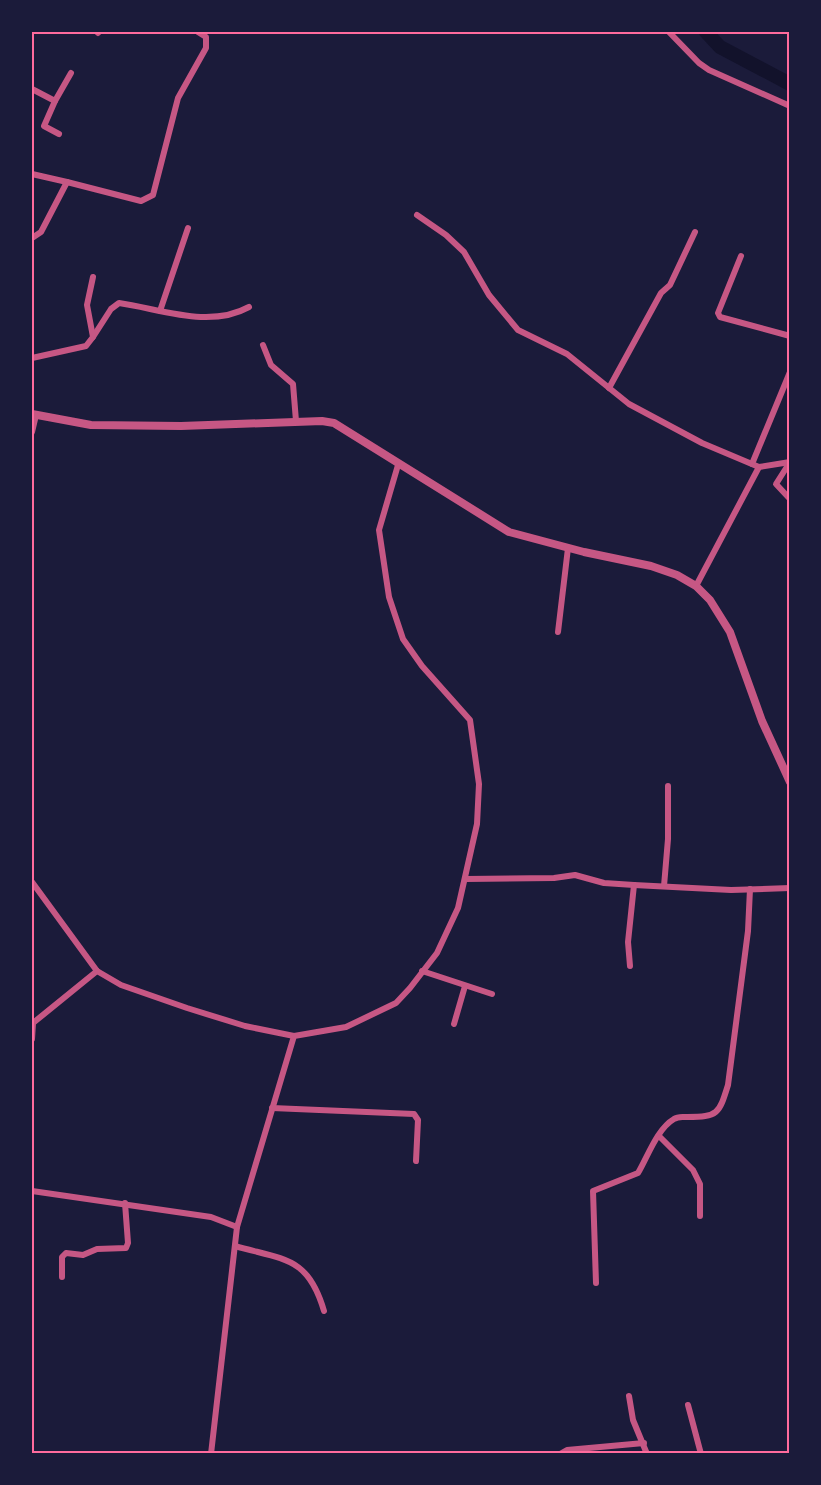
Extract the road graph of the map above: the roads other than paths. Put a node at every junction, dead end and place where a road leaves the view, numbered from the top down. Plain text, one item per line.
1 (198, 32) edge
2 (669, 32) edge
3 (71, 73) dead end
4 (32, 89) edge
5 (55, 101) junction
6 (789, 106) edge
7 (59, 134) dead end
8 (32, 174) edge
9 (67, 182) junction
10 (417, 215) dead end
11 (188, 228) dead end
12 (695, 232) dead end
13 (32, 238) edge
14 (741, 256) dead end
15 (93, 277) dead end
16 (249, 307) dead end
17 (160, 311) junction
18 (789, 336) edge
19 (93, 337) junction
20 (263, 345) dead end
21 (32, 358) edge
22 (789, 372) edge
23 (609, 388) junction
24 (34, 415) edge
25 (296, 421) junction
26 (32, 432) edge
27 (789, 462) edge
28 (752, 464) junction
29 (398, 465) junction
30 (759, 467) junction
31 (789, 499) edge
32 (568, 548) junction
33 (696, 586) junction
34 (558, 632) dead end
35 (789, 782) edge
36 (668, 786) dead end
37 (466, 879) junction
38 (32, 885) edge
39 (634, 885) junction
40 (664, 886) junction
41 (789, 888) edge
42 (750, 889) junction
43 (630, 966) dead end
44 (97, 971) junction
45 (422, 971) junction
46 (465, 986) junction
47 (492, 994) dead end
48 (32, 1024) edge
49 (454, 1024) dead end
50 (294, 1036) junction
51 (32, 1039) edge
52 (272, 1108) junction
53 (658, 1136) junction
54 (416, 1161) dead end
55 (32, 1191) edge
56 (125, 1203) junction
57 (700, 1216) dead end
58 (237, 1227) junction
59 (235, 1246) junction
60 (62, 1277) dead end
61 (596, 1283) dead end
62 (324, 1311) dead end
63 (629, 1396) dead end
64 (688, 1405) dead end
65 (644, 1443) junction
66 (211, 1454) edge
67 (560, 1454) edge
68 (647, 1454) edge
69 (701, 1454) edge

1 - 9 street
2 - 6 street
3 - 5 street
4 - 5 street
5 - 7 street
8 - 9 street
9 - 13 street
10 - 23 street
11 - 17 street
12 - 23 street
14 - 18 street
15 - 19 street
16 - 17 street
17 - 19 street
19 - 21 street
20 - 25 street
22 - 28 street
23 - 28 street
24 - 25 street
24 - 26 street
25 - 29 street
27 - 30 street
27 - 31 street
28 - 30 street
29 - 32 street
29 - 37 street
30 - 33 street
32 - 33 street
32 - 34 street
33 - 35 street
36 - 40 street
37 - 39 street
37 - 45 street
38 - 44 street
39 - 40 street
39 - 43 street
40 - 42 street
41 - 42 street
42 - 53 street
44 - 48 street
44 - 50 street
45 - 46 street
45 - 50 street
46 - 47 street
46 - 49 street
48 - 51 street
50 - 52 street
52 - 54 street
52 - 58 street
53 - 57 street
53 - 61 street
55 - 56 street
56 - 58 street
56 - 60 street
58 - 59 street
59 - 62 street
59 - 66 street
63 - 65 street
64 - 69 street
65 - 67 street
65 - 68 street

